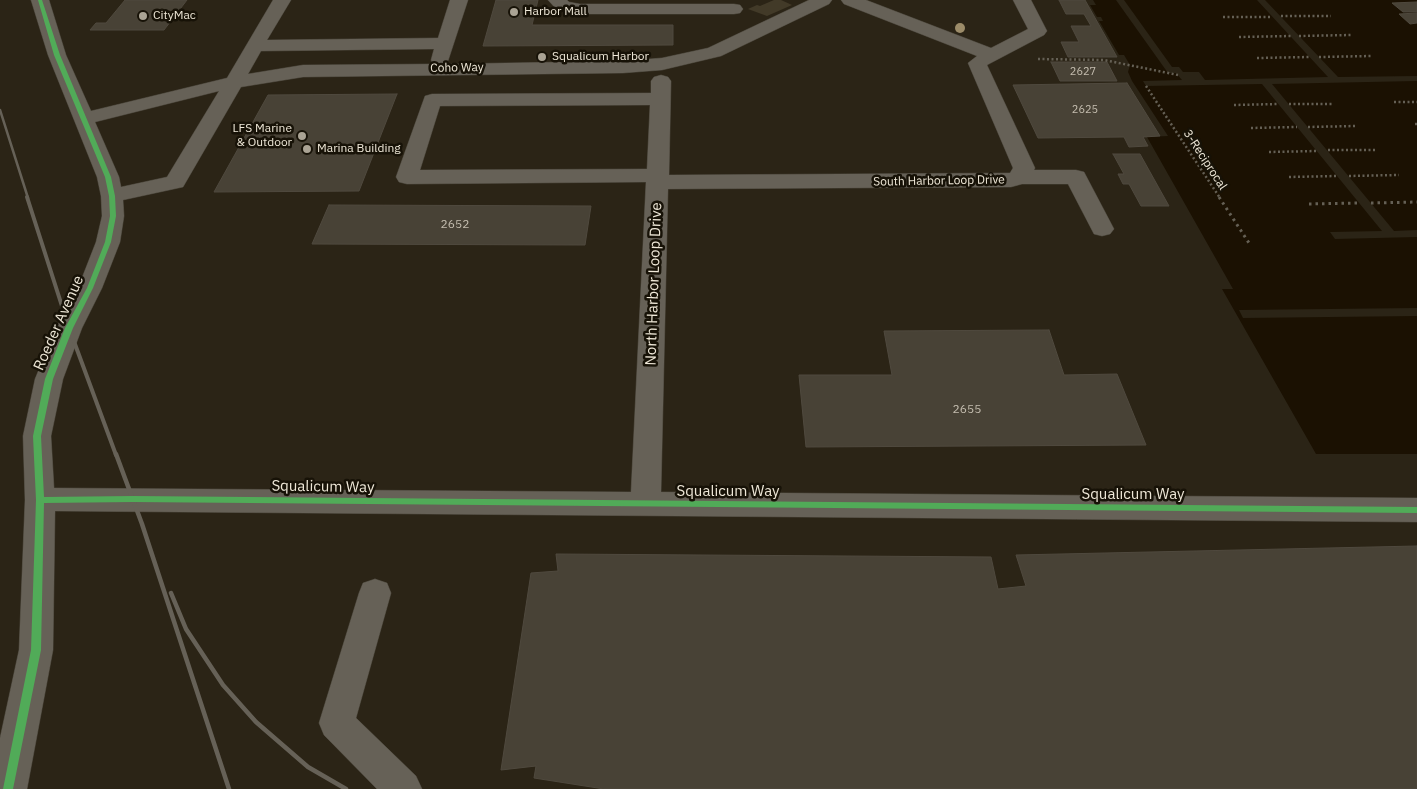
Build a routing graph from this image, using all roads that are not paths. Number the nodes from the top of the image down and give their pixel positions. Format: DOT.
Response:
graph roads {
  1 [pos="40,0"];
  2 [pos="282,0"];
  3 [pos="459,0"];
  4 [pos="557,0"];
  5 [pos="712,0"];
  6 [pos="823,0"];
  7 [pos="850,0"];
  8 [pos="1022,0"];
  9 [pos="734,9"];
  10 [pos="770,25"];
  11 [pos="445,43"];
  12 [pos="255,46"];
  13 [pos="992,55"];
  14 [pos="662,64"];
  15 [pos="437,68"];
  16 [pos="234,82"];
  17 [pos="661,99"];
  18 [pos="84,119"];
  19 [pos="1021,177"];
  20 [pos="658,179"];
  21 [pos="112,196"];
  22 [pos="1102,230"];
  23 [pos="40,500"];
  24 [pos="646,505"];
  25 [pos="1417,510"];
  26 [pos="375,592"];
  27 [pos="8,789"];
  28 [pos="402,789"];
  1 -- 18 [label="street, Roeder Avenue"];
  2 -- 12 [label="street"];
  3 -- 11 [label="street"];
  4 -- 9 [label="street"];
  5 -- 9 [label="street"];
  6 -- 10 [label="street, Coho Way"];
  7 -- 13 [label="street"];
  8 -- 13 [label="street, South Harbor Loop Drive"];
  9 -- 10 [label="street"];
  10 -- 14 [label="street, Coho Way"];
  11 -- 12 [label="street"];
  11 -- 15 [label="street"];
  12 -- 16 [label="street"];
  13 -- 19 [label="street, South Harbor Loop Drive"];
  14 -- 15 [label="street, Coho Way"];
  14 -- 17 [label="street, North Harbor Loop Drive"];
  15 -- 16 [label="street, Coho Way"];
  16 -- 18 [label="street, Coho Way"];
  16 -- 21 [label="street"];
  17 -- 20 [label="street, North Harbor Loop Drive"];
  17 -- 20 [label="street, South Harbor Loop Drive"];
  18 -- 21 [label="street, Roeder Avenue"];
  19 -- 20 [label="street, South Harbor Loop Drive"];
  19 -- 22 [label="street"];
  20 -- 24 [label="street, North Harbor Loop Drive"];
  21 -- 23 [label="street, Roeder Avenue"];
  23 -- 24 [label="street, Squalicum Way"];
  23 -- 27 [label="street, Roeder Avenue"];
  24 -- 25 [label="street, Squalicum Way"];
  26 -- 28 [label="street"];
}
